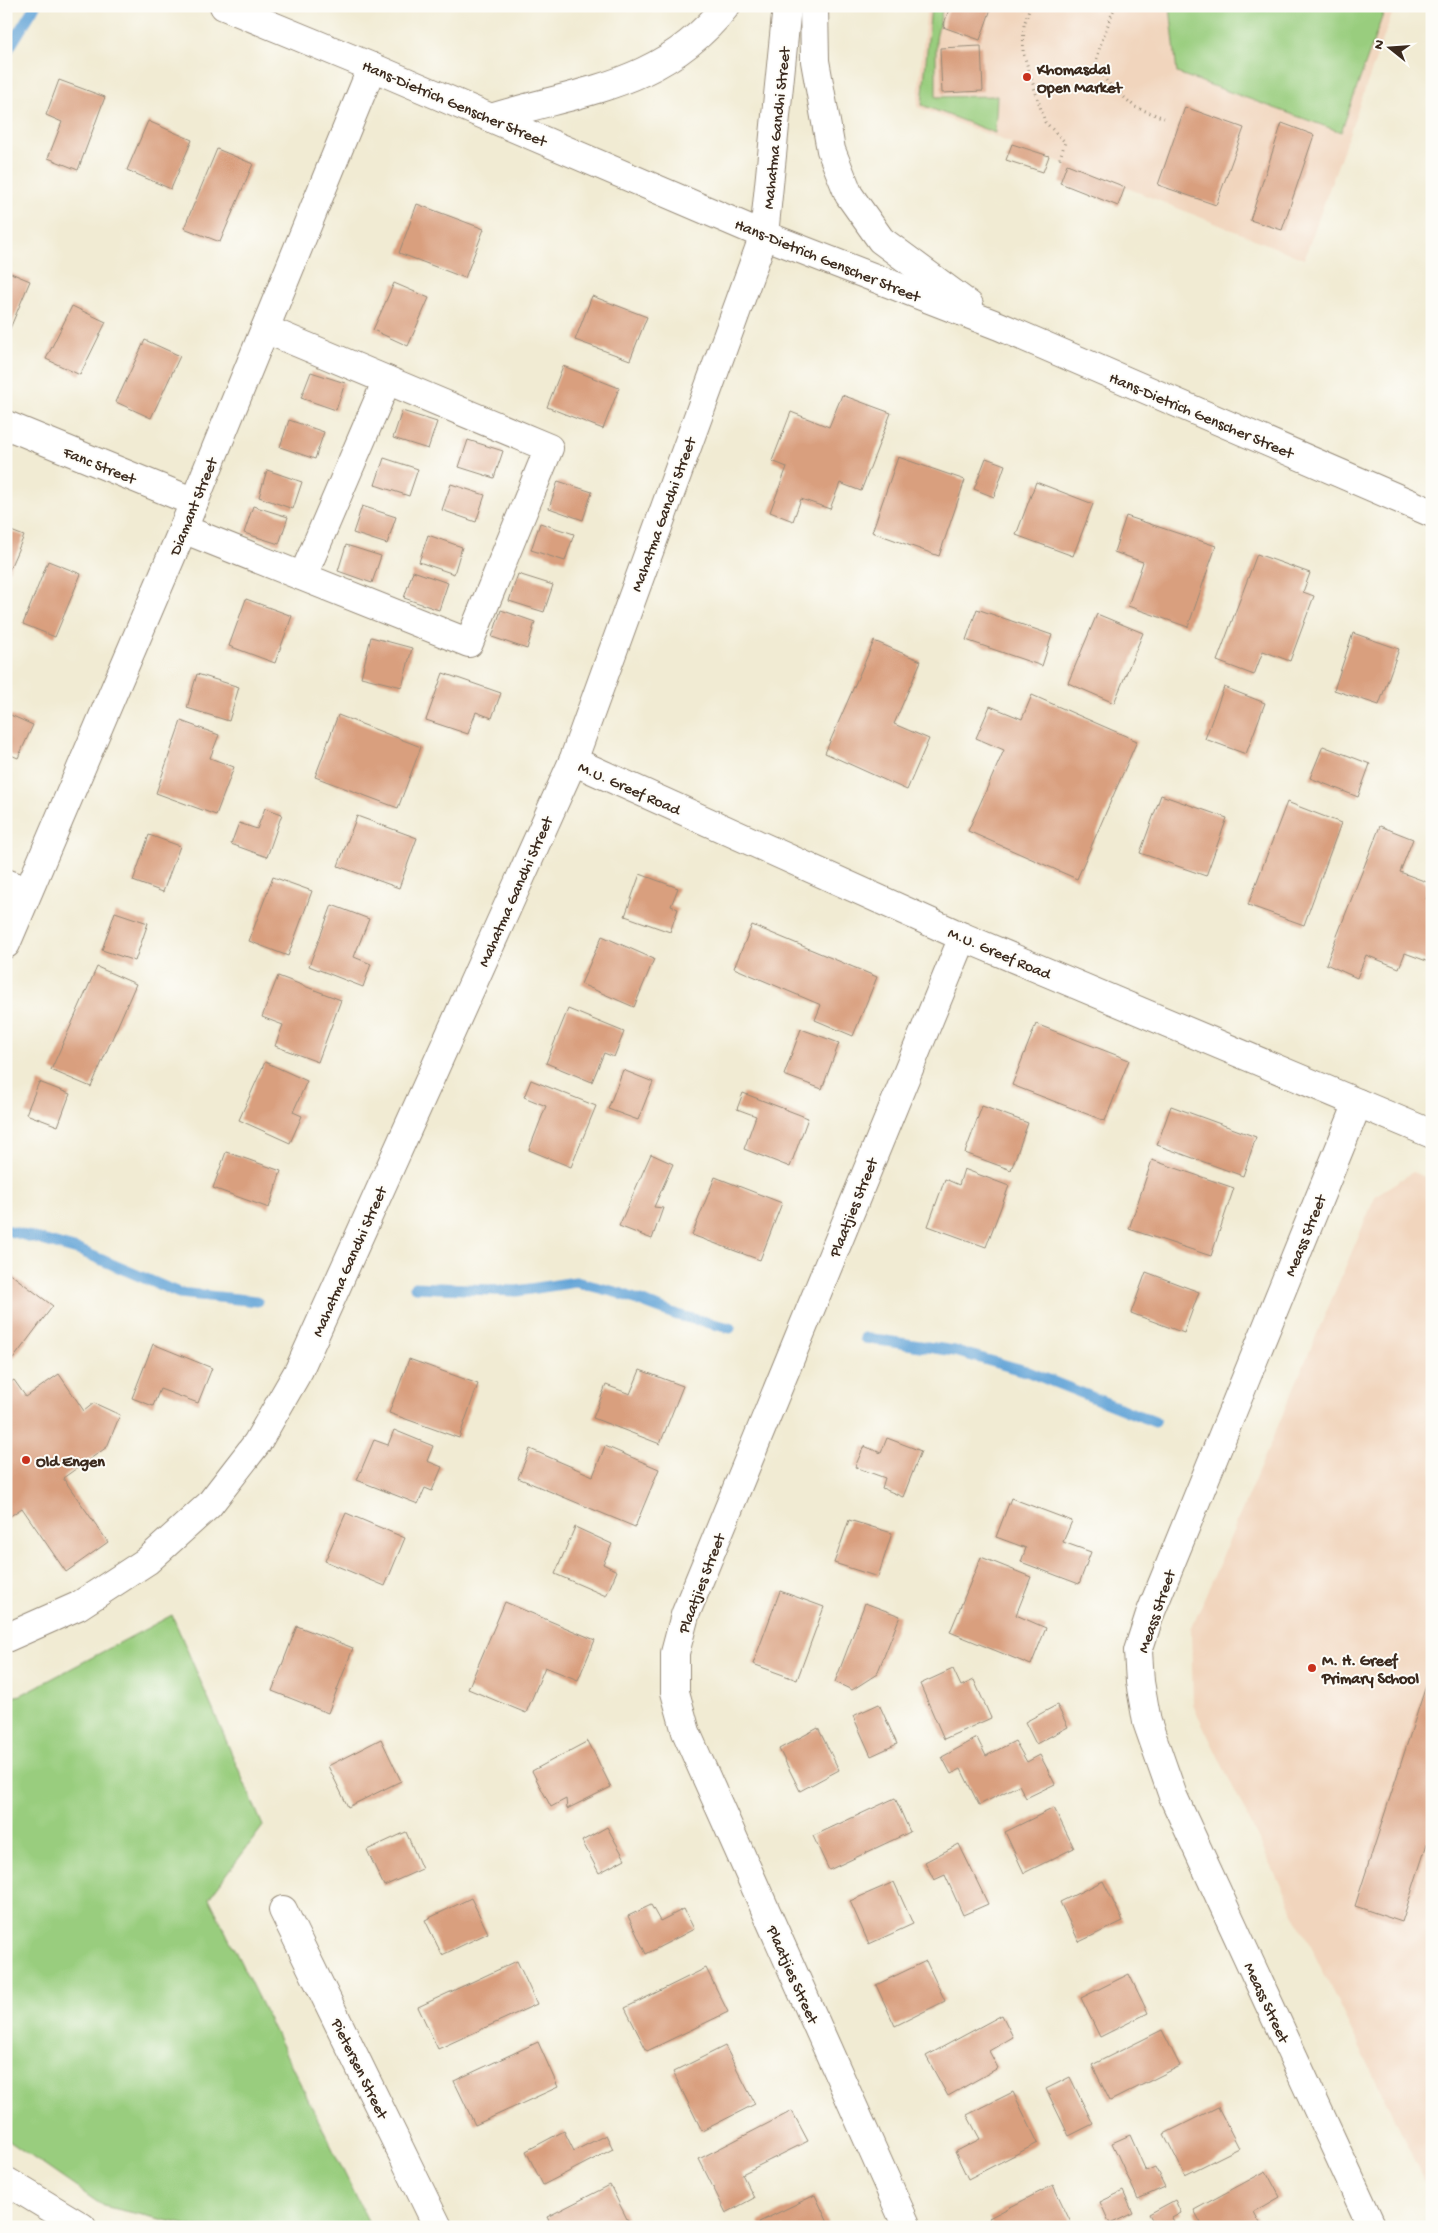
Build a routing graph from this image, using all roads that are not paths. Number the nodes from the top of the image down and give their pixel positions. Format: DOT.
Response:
graph roads {
  1 [pos="224,6"];
  2 [pos="726,6"];
  3 [pos="787,6"];
  4 [pos="814,6"];
  5 [pos="372,67"];
  6 [pos="491,118"];
  7 [pos="764,235"];
  8 [pos="999,326"];
  9 [pos="265,329"];
  10 [pos="387,380"];
  11 [pos="6,426"];
  12 [pos="194,502"];
  13 [pos="1432,513"];
  14 [pos="183,529"];
  15 [pos="303,576"];
  16 [pos="572,762"];
  17 [pos="17,887"];
  18 [pos="963,937"];
  19 [pos="6,944"];
  20 [pos="1358,1103"];
  21 [pos="1432,1134"];
  22 [pos="6,1638"];
  23 [pos="283,1910"];
  24 [pos="6,2181"];
  25 [pos="82,2227"];
  26 [pos="438,2227"];
  27 [pos="907,2227"];
  28 [pos="1372,2227"];
  1 -- 5 [label="street, Hans-Dietrich Genscher Street"];
  2 -- 6 [label="street"];
  3 -- 7 [label="street, Mahatma Gandhi Street"];
  4 -- 8 [label="street"];
  5 -- 6 [label="street, Hans-Dietrich Genscher Street"];
  5 -- 9 [label="street, Diamant Street"];
  6 -- 7 [label="street, Hans-Dietrich Genscher Street"];
  7 -- 8 [label="street, Hans-Dietrich Genscher Street"];
  7 -- 16 [label="street, Mahatma Gandhi Street"];
  8 -- 13 [label="street, Hans-Dietrich Genscher Street"];
  9 -- 10 [label="street"];
  9 -- 12 [label="street, Diamant Street"];
  10 -- 15 [label="street"];
  10 -- 15 [label="street"];
  11 -- 12 [label="street, Fanc Street"];
  12 -- 14 [label="street, Diamant Street"];
  14 -- 15 [label="street"];
  14 -- 17 [label="street, Diamant Street"];
  16 -- 18 [label="street, M.U. Greef Road"];
  16 -- 22 [label="street, Mahatma Gandhi Street"];
  17 -- 19 [label="street, Diamant Street"];
  18 -- 20 [label="street, M.U. Greef Road"];
  18 -- 27 [label="street, Plaatjies Street"];
  20 -- 21 [label="street, M.U. Greef Road"];
  20 -- 28 [label="street, Meass Street"];
  23 -- 26 [label="street, Pietersen Street"];
  24 -- 25 [label="street"];
}
